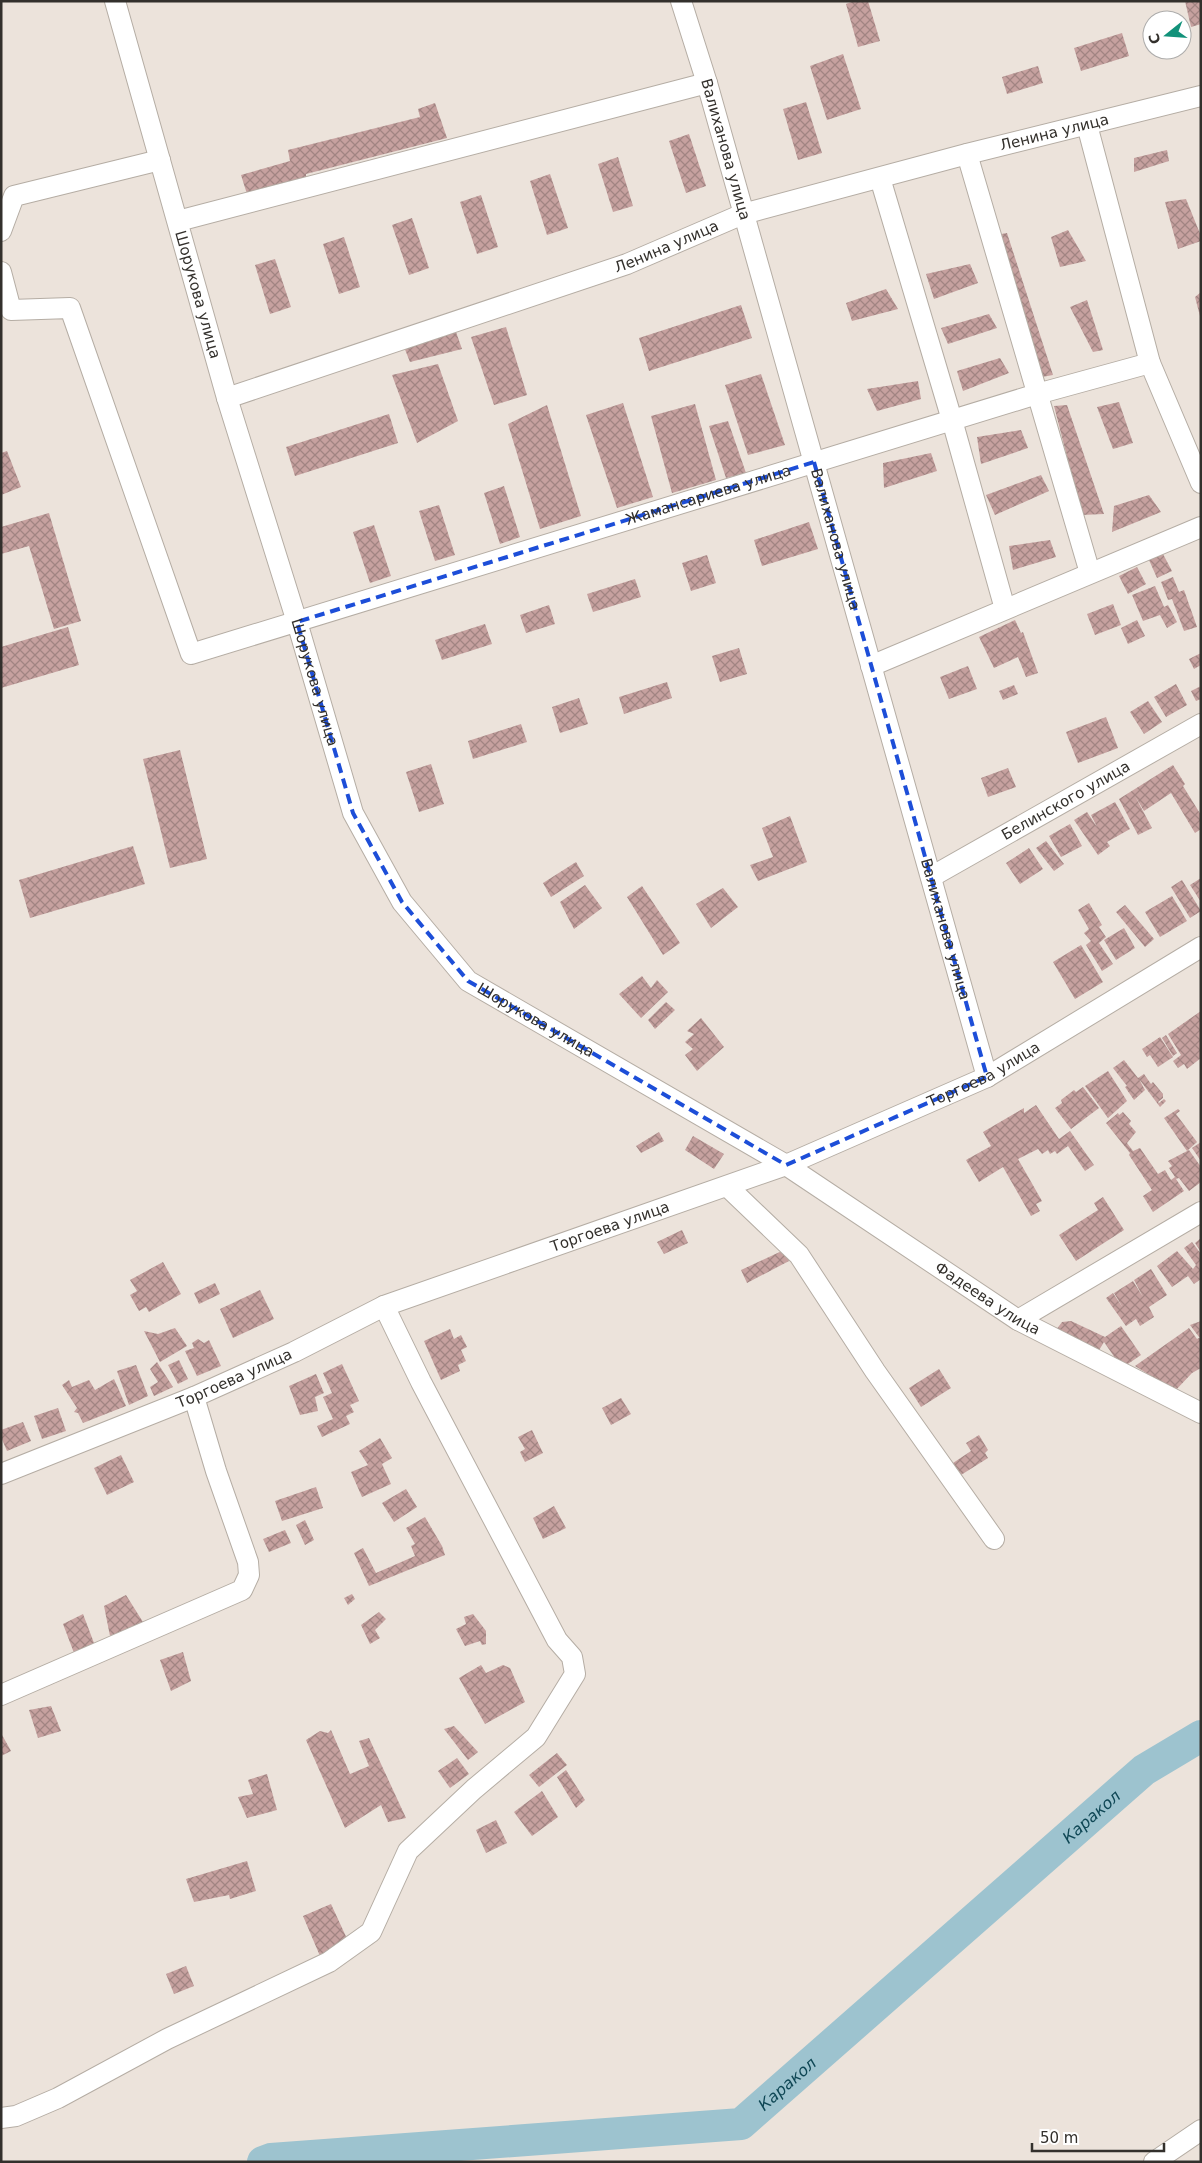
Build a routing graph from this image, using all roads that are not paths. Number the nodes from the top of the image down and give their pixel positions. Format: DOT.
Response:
graph roads {
  1 [pos="115,1"];
  2 [pos="681,1"];
  3 [pos="707,82"];
  4 [pos="1201,96"];
  5 [pos="1087,126"];
  6 [pos="967,154"];
  7 [pos="160,160"];
  8 [pos="880,178"];
  9 [pos="743,214"];
  10 [pos="178,221"];
  11 [pos="1,231"];
  12 [pos="1,272"];
  13 [pos="1150,363"];
  14 [pos="1037,394"];
  15 [pos="227,398"];
  16 [pos="952,420"];
  17 [pos="814,462"];
  18 [pos="1201,483"];
  19 [pos="1201,527"];
  20 [pos="1090,573"];
  21 [pos="1005,609"];
  22 [pos="297,622"];
  23 [pos="871,666"];
  24 [pos="1201,724"];
  25 [pos="931,878"];
  26 [pos="1201,947"];
  27 [pos="988,1077"];
  28 [pos="786,1165"];
  29 [pos="728,1187"];
  30 [pos="1201,1212"];
  31 [pos="384,1306"];
  32 [pos="1018,1320"];
  33 [pos="194,1397"];
  34 [pos="1201,1413"];
  35 [pos="1,1474"];
  36 [pos="994,1539"];
  37 [pos="1,1695"];
  38 [pos="1,2118"];
  39 [pos="1201,2130"];
  40 [pos="1154,2162"];
  1 -- 7 [label="street, Шорукова улица"];
  2 -- 3 [label="street, Валиханова улица"];
  3 -- 9 [label="street, Валиханова улица"];
  3 -- 10 [label="street"];
  4 -- 5 [label="street, Ленина улица"];
  5 -- 6 [label="street, Ленина улица"];
  5 -- 13 [label="street"];
  6 -- 8 [label="street, Ленина улица"];
  6 -- 14 [label="street"];
  7 -- 10 [label="street, Шорукова улица"];
  7 -- 11 [label="street"];
  8 -- 9 [label="street, Ленина улица"];
  8 -- 16 [label="street"];
  9 -- 15 [label="street, Ленина улица"];
  9 -- 17 [label="street, Валиханова улица"];
  10 -- 15 [label="street, Шорукова улица"];
  12 -- 22 [label="street, Жамансариева улица"];
  13 -- 14 [label="street, Жамансариева улица"];
  13 -- 18 [label="street"];
  14 -- 16 [label="street, Жамансариева улица"];
  14 -- 20 [label="street"];
  15 -- 22 [label="street, Шорукова улица"];
  16 -- 17 [label="street, Жамансариева улица"];
  16 -- 21 [label="street"];
  17 -- 22 [label="street, Жамансариева улица"];
  17 -- 23 [label="street, Валиханова улица"];
  19 -- 20 [label="street"];
  20 -- 21 [label="street"];
  21 -- 23 [label="street"];
  22 -- 28 [label="street, Шорукова улица"];
  23 -- 25 [label="street, Валиханова улица"];
  24 -- 25 [label="street, Белинского улица"];
  25 -- 27 [label="street, Валиханова улица"];
  26 -- 27 [label="street, Торгоева улица"];
  27 -- 28 [label="street, Торгоева улица"];
  28 -- 29 [label="street, Торгоева улица"];
  28 -- 32 [label="street, Фадеева улица"];
  29 -- 31 [label="street, Торгоева улица"];
  29 -- 36 [label="street"];
  30 -- 32 [label="street"];
  31 -- 33 [label="street, Торгоева улица"];
  31 -- 38 [label="street"];
  32 -- 34 [label="street, Фадеева улица"];
  33 -- 35 [label="street, Торгоева улица"];
  33 -- 37 [label="street"];
  39 -- 40 [label="street"];
}
